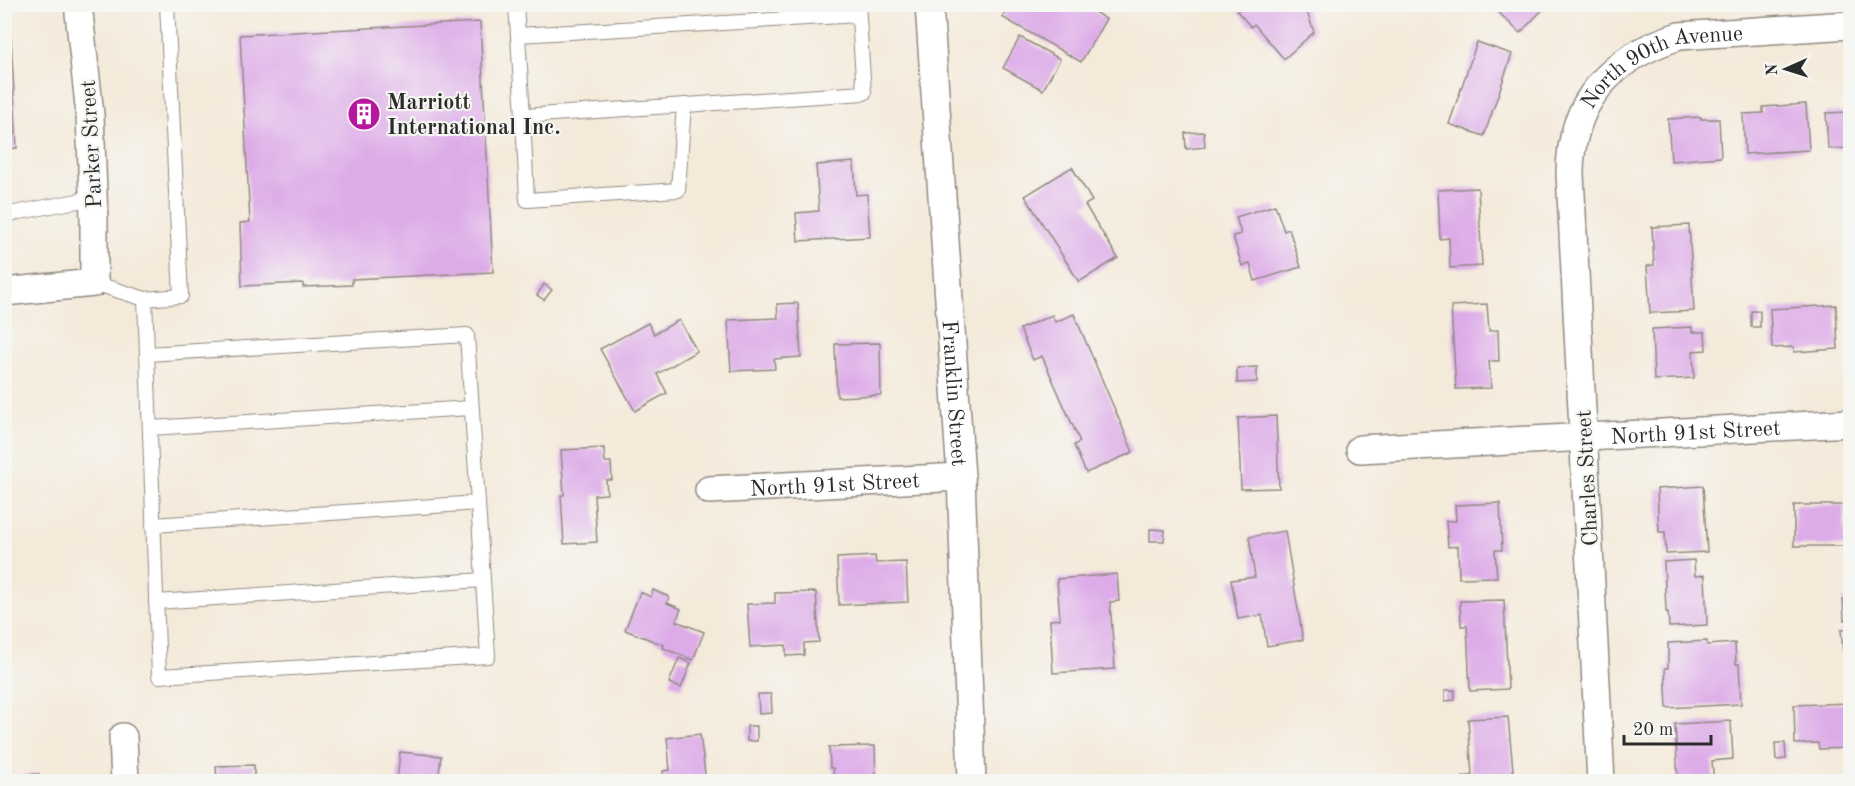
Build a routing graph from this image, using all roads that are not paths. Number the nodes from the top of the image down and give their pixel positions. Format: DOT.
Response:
graph roads {
  1 [pos="78,4"];
  2 [pos="167,4"];
  3 [pos="516,4"];
  4 [pos="929,4"];
  5 [pos="858,10"];
  6 [pos="1851,25"];
  7 [pos="518,35"];
  8 [pos="684,105"];
  9 [pos="523,116"];
  10 [pos="1570,174"];
  11 [pos="93,198"];
  12 [pos="4,215"];
  13 [pos="94,284"];
  14 [pos="4,291"];
  15 [pos="146,299"];
  16 [pos="147,354"];
  17 [pos="471,408"];
  18 [pos="1851,423"];
  19 [pos="150,428"];
  20 [pos="1584,437"];
  21 [pos="1360,449"];
  22 [pos="961,477"];
  23 [pos="709,490"];
  24 [pos="478,503"];
  25 [pos="153,525"];
  26 [pos="483,580"];
  27 [pos="156,602"];
  28 [pos="123,737"];
  29 [pos="125,782"];
  30 [pos="972,782"];
  31 [pos="1601,782"];
  1 -- 11 [label="street, Parker Street"];
  2 -- 15 [label="lane"];
  3 -- 7 [label="lane"];
  4 -- 22 [label="street, Franklin Street"];
  5 -- 7 [label="lane"];
  5 -- 8 [label="lane"];
  6 -- 10 [label="street, North 90th Avenue"];
  7 -- 9 [label="lane"];
  8 -- 9 [label="lane"];
  8 -- 9 [label="lane"];
  10 -- 20 [label="street, Charles Street"];
  11 -- 12 [label="lane"];
  11 -- 13 [label="street, Parker Street"];
  13 -- 14 [label="street"];
  13 -- 15 [label="lane"];
  15 -- 16 [label="lane"];
  16 -- 17 [label="lane"];
  16 -- 19 [label="lane"];
  17 -- 19 [label="lane"];
  17 -- 24 [label="lane"];
  18 -- 20 [label="street, North 91st Street"];
  19 -- 25 [label="lane"];
  20 -- 21 [label="street, North 91st Street"];
  20 -- 31 [label="street, Charles Street"];
  22 -- 23 [label="street, North 91st Street"];
  22 -- 30 [label="street, Franklin Street"];
  24 -- 25 [label="lane"];
  24 -- 26 [label="lane"];
  25 -- 27 [label="lane"];
  26 -- 27 [label="lane"];
  26 -- 27 [label="lane"];
  28 -- 29 [label="street"];
}
